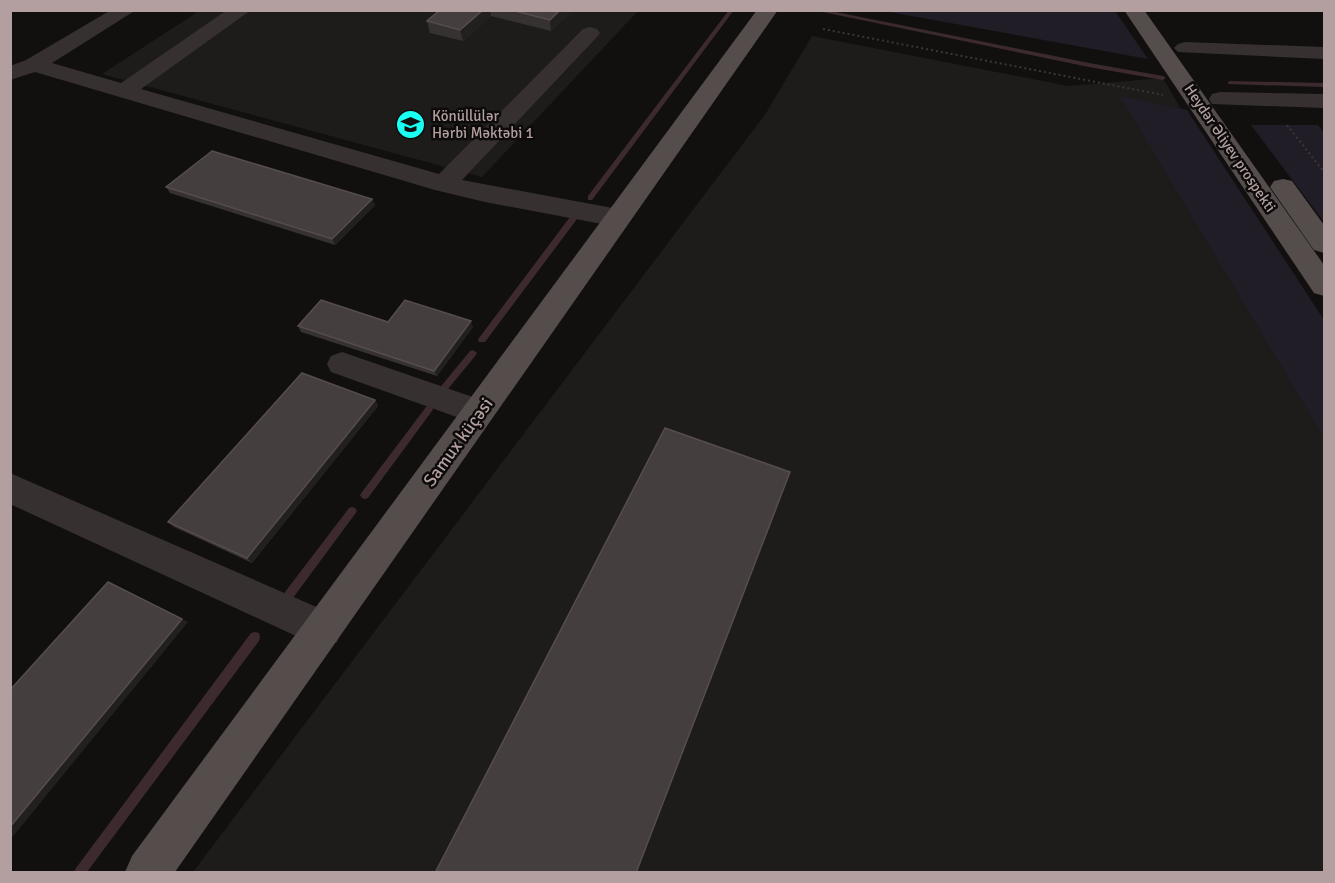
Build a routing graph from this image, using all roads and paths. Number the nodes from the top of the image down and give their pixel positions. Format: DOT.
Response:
graph roads {
  1 [pos="126,10"];
  2 [pos="241,10"];
  3 [pos="768,10"];
  4 [pos="1134,10"];
  5 [pos="1156,10"];
  6 [pos="823,29"];
  7 [pos="590,33"];
  8 [pos="1185,48"];
  9 [pos="1324,53"];
  10 [pos="34,65"];
  11 [pos="10,74"];
  12 [pos="123,92"];
  13 [pos="1324,101"];
  14 [pos="1217,105"];
  15 [pos="1324,120"];
  16 [pos="1287,125"];
  17 [pos="1324,172"];
  18 [pos="444,184"];
  19 [pos="618,218"];
  20 [pos="1324,244"];
  21 [pos="1324,286"];
  22 [pos="342,364"];
  23 [pos="479,412"];
  24 [pos="10,488"];
  25 [pos="323,629"];
  26 [pos="148,873"];
  1 -- 10 [label="lane"];
  2 -- 12 [label="lane"];
  3 -- 19 [label="main road, Samux küçəsi"];
  4 -- 14 [label="main road, Heydər Əliyev prospekti"];
  5 -- 8 [label="main road, Heydər Əliyev prospekti"];
  6 -- 14 [label="path"];
  7 -- 18 [label="lane"];
  8 -- 9 [label="lane"];
  8 -- 14 [label="main road, Heydər Əliyev prospekti"];
  10 -- 11 [label="lane"];
  10 -- 12 [label="lane"];
  12 -- 18 [label="lane"];
  13 -- 14 [label="lane"];
  14 -- 15 [label="lane"];
  14 -- 20 [label="main road, Heydər Əliyev prospekti"];
  14 -- 21 [label="main road, Heydər Əliyev prospekti"];
  16 -- 17 [label="path"];
  18 -- 19 [label="lane"];
  19 -- 23 [label="main road, Samux küçəsi"];
  22 -- 23 [label="lane"];
  23 -- 25 [label="main road, Samux küçəsi"];
  24 -- 25 [label="lane"];
  25 -- 26 [label="main road, Samux küçəsi"];
}
